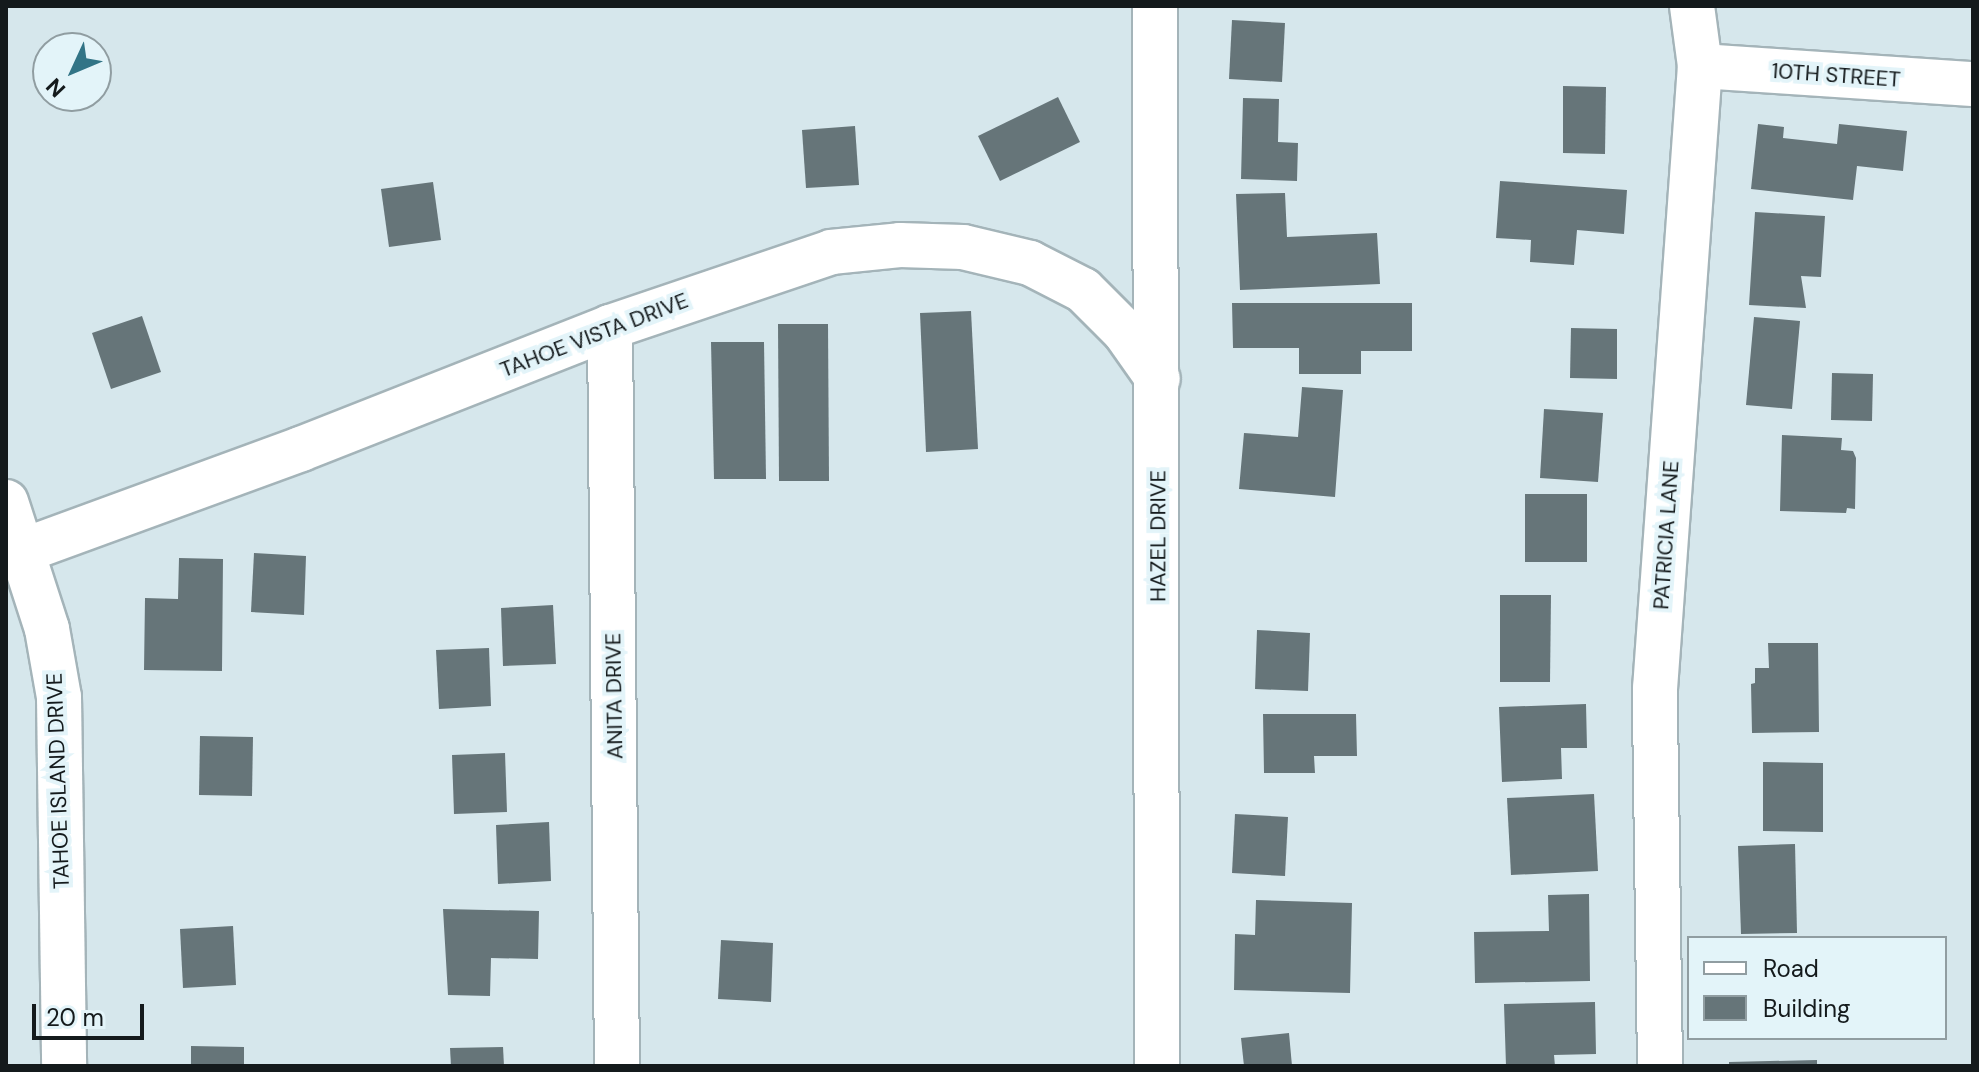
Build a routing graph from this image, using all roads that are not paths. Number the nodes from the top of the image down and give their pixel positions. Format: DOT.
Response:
graph roads {
  1 [pos="1155,6"];
  2 [pos="1692,6"];
  3 [pos="1700,66"];
  4 [pos="1973,84"];
  5 [pos="610,327"];
  6 [pos="1158,379"];
  7 [pos="6,502"];
  8 [pos="15,554"];
  9 [pos="64,1066"];
  10 [pos="617,1066"];
  11 [pos="1157,1066"];
  12 [pos="1660,1066"];
  1 -- 6 [label="street, HAZEL DRIVE"];
  2 -- 3 [label="street, PATRICIA LANE"];
  3 -- 4 [label="street, 10TH STREET"];
  3 -- 12 [label="street, PATRICIA LANE"];
  5 -- 6 [label="street, TAHOE VISTA DRIVE"];
  5 -- 8 [label="street, TAHOE VISTA DRIVE"];
  5 -- 10 [label="street, ANITA DRIVE"];
  6 -- 11 [label="street, HAZEL DRIVE"];
  7 -- 8 [label="street, TAHOE ISLAND DRIVE"];
  8 -- 9 [label="street, TAHOE ISLAND DRIVE"];
}
